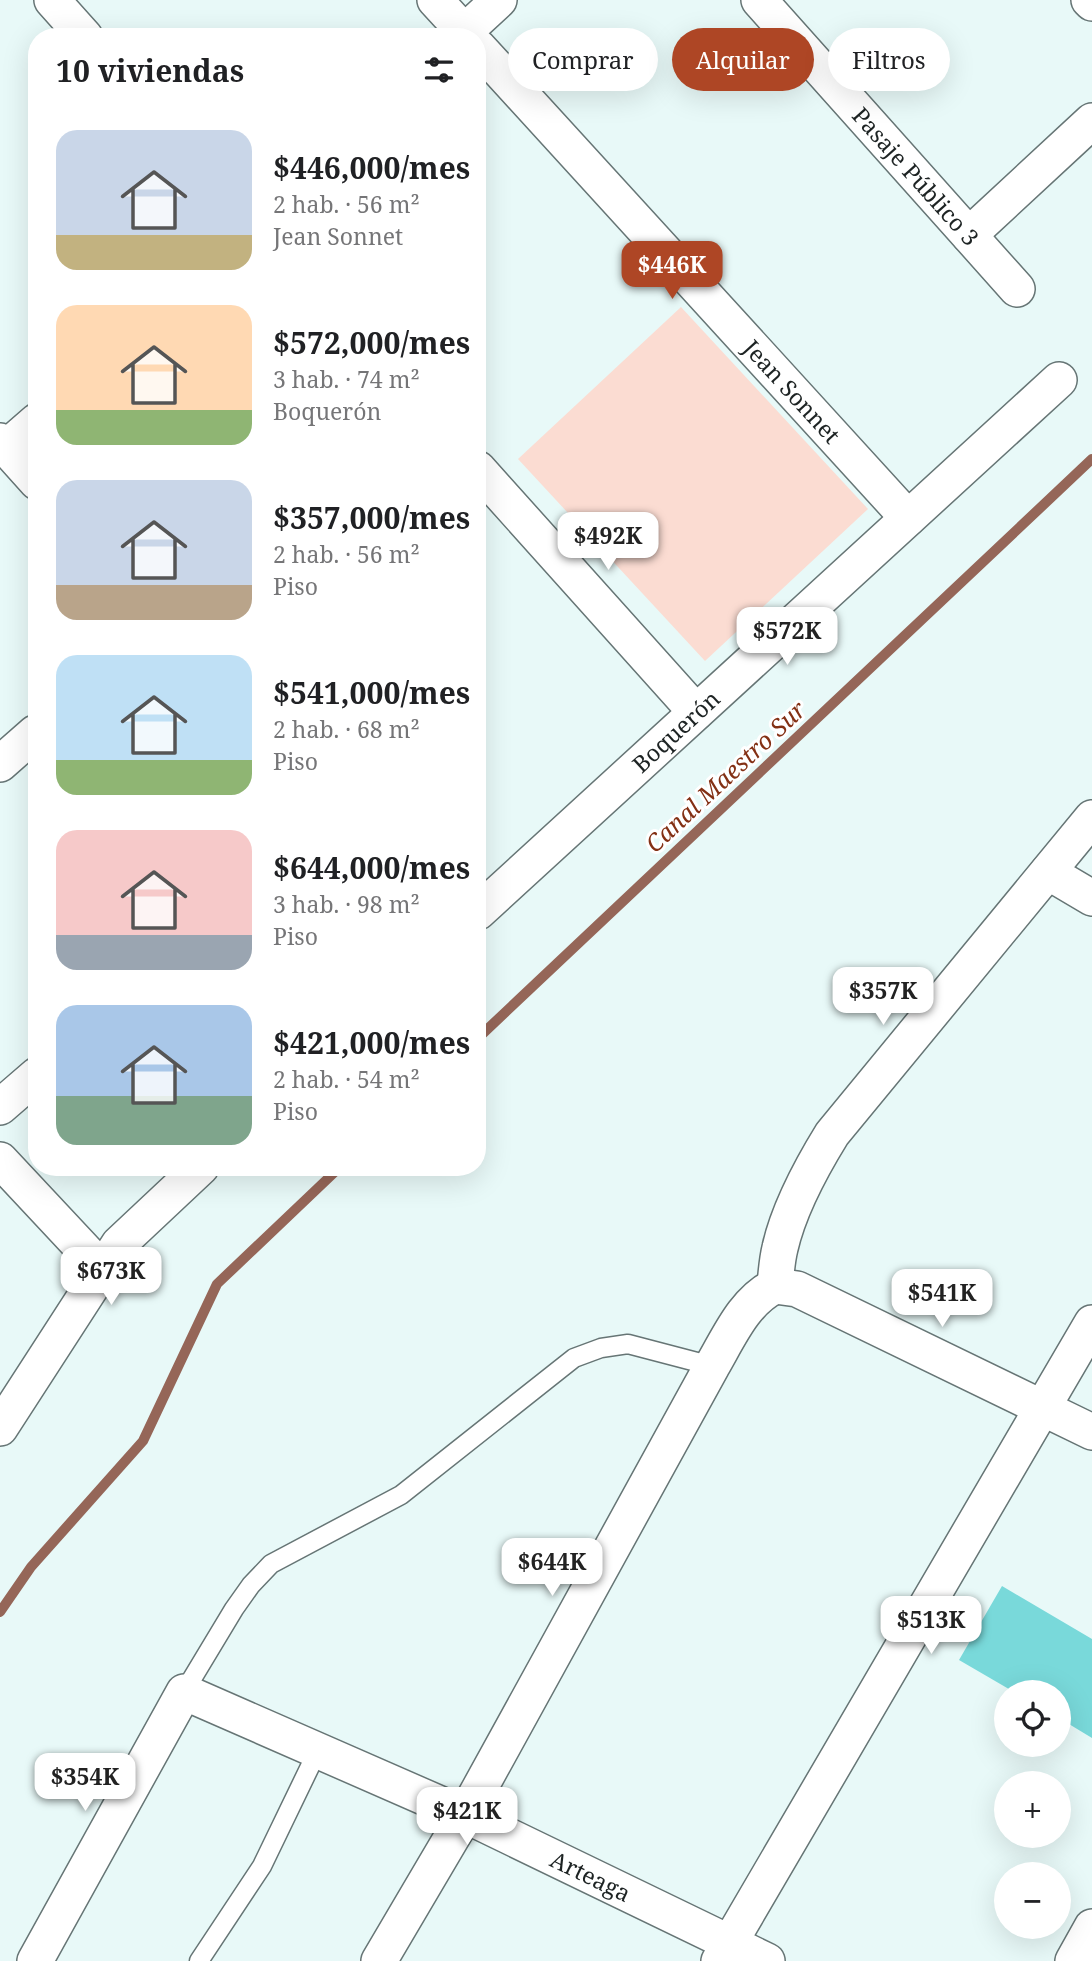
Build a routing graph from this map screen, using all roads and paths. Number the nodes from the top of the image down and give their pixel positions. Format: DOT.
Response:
graph roads {
  1 [pos="52,0"];
  2 [pos="435,0"];
  3 [pos="499,0"];
  4 [pos="759,0"];
  5 [pos="77,28"];
  6 [pos="459,28"];
  7 [pos="475,28"];
  8 [pos="486,59"];
  9 [pos="1092,121"];
  10 [pos="969,235"];
  11 [pos="1017,289"];
  12 [pos="1059,380"];
  13 [pos="28,427"];
  14 [pos="3,445"];
  15 [pos="28,472"];
  16 [pos="486,478"];
  17 [pos="908,518"];
  18 [pos="696,712"];
  19 [pos="28,739"];
  20 [pos="0,764"];
  21 [pos="1092,818"];
  22 [pos="1048,872"];
  23 [pos="1092,898"];
  24 [pos="486,905"];
  25 [pos="28,1083"];
  26 [pos="0,1107"];
  27 [pos="3,1170"];
  28 [pos="191,1176"];
  29 [pos="102,1269"];
  30 [pos="775,1286"];
  31 [pos="1092,1323"];
  32 [pos="712,1366"];
  33 [pos="1043,1409"];
  34 [pos="0,1428"];
  35 [pos="1092,1432"];
  36 [pos="184,1692"];
  37 [pos="318,1750"];
  38 [pos="465,1815"];
  39 [pos="1092,1927"];
  40 [pos="724,1952"];
  41 [pos="35,1961"];
  42 [pos="199,1961"];
  43 [pos="379,1961"];
  44 [pos="767,1961"];
  45 [pos="1073,1961"];
  1 -- 5 [label="street"];
  2 -- 6 [label="street, Jean Sonnet"];
  3 -- 7 [label="street"];
  4 -- 10 [label="street, Pasaje Público 3"];
  8 -- 17 [label="street, Jean Sonnet"];
  9 -- 10 [label="street"];
  10 -- 11 [label="street, Pasaje Público 3"];
  12 -- 17 [label="street, Boquerón"];
  13 -- 14 [label="street"];
  14 -- 15 [label="street"];
  16 -- 18 [label="street"];
  17 -- 18 [label="street, Boquerón"];
  18 -- 24 [label="street, Boquerón"];
  19 -- 20 [label="street"];
  21 -- 22 [label="street"];
  22 -- 23 [label="street"];
  22 -- 30 [label="street"];
  25 -- 26 [label="street"];
  27 -- 29 [label="street"];
  28 -- 29 [label="street"];
  29 -- 34 [label="street"];
  30 -- 32 [label="street"];
  30 -- 33 [label="street"];
  31 -- 33 [label="street"];
  32 -- 36 [label="lane"];
  32 -- 38 [label="street"];
  33 -- 35 [label="street"];
  33 -- 40 [label="street"];
  36 -- 37 [label="street, Arteaga"];
  36 -- 41 [label="street"];
  37 -- 38 [label="street, Arteaga"];
  37 -- 42 [label="lane"];
  38 -- 40 [label="street, Arteaga"];
  38 -- 43 [label="street"];
  39 -- 45 [label="street"];
  40 -- 44 [label="street, Arteaga"];
}
